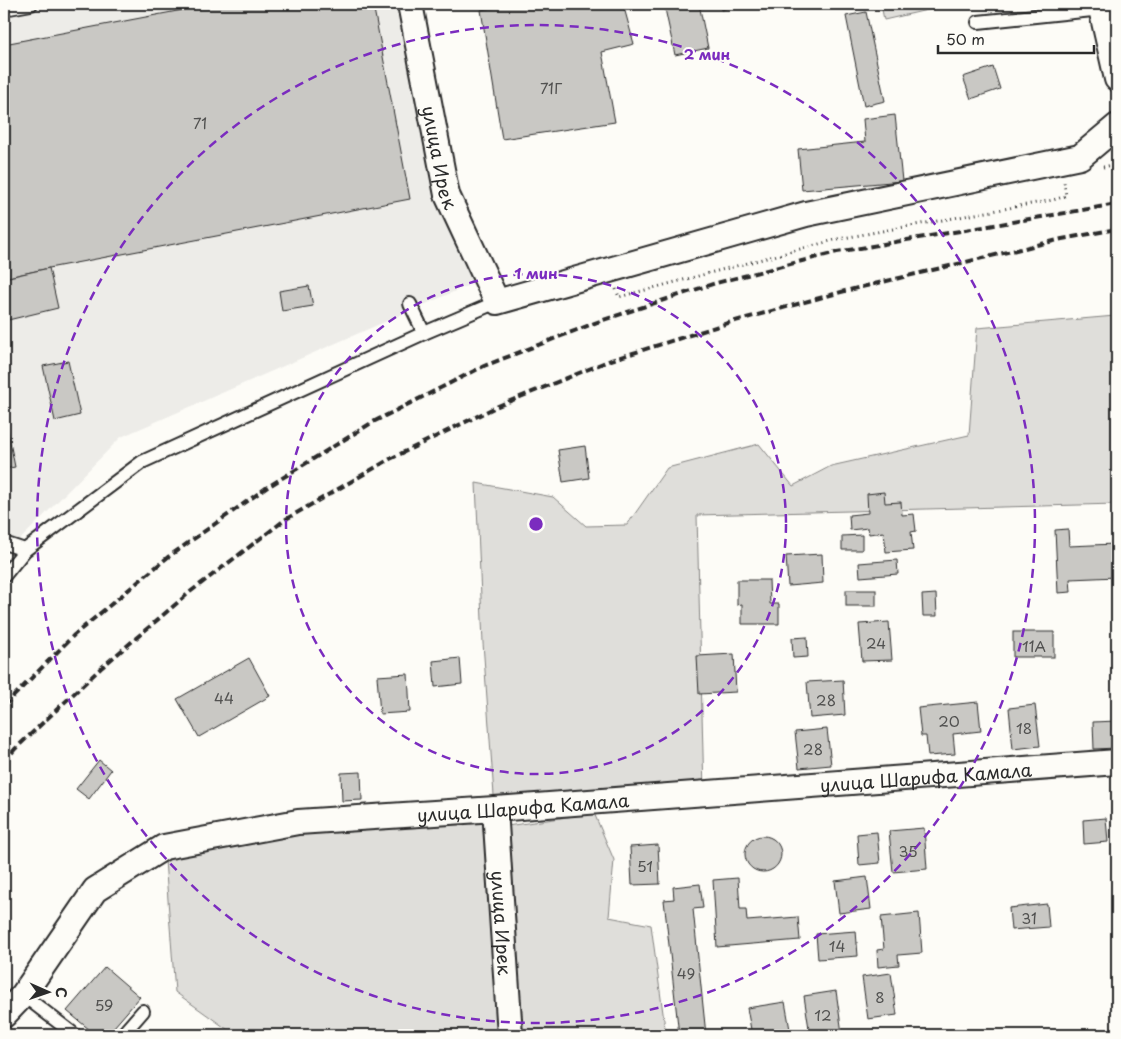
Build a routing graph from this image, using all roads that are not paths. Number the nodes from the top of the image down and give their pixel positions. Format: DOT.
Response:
graph roads {
  1 [pos="30,4"];
  2 [pos="410,4"];
  3 [pos="1101,6"];
  4 [pos="4,9"];
  5 [pos="978,22"];
  6 [pos="1117,79"];
  7 [pos="1117,126"];
  8 [pos="497,302"];
  9 [pos="410,304"];
  10 [pos="424,333"];
  11 [pos="4,543"];
  12 [pos="25,550"];
  13 [pos="4,576"];
  14 [pos="1117,762"];
  15 [pos="495,809"];
  16 [pos="23,995"];
  17 [pos="143,1011"];
  18 [pos="4,1015"];
  19 [pos="75,1035"];
  20 [pos="122,1035"];
  21 [pos="510,1035"];
  1 -- 4 [label="lane"];
  2 -- 8 [label="street, улица Ирек"];
  3 -- 5 [label="lane"];
  3 -- 6 [label="street"];
  7 -- 8 [label="street"];
  8 -- 10 [label="lane"];
  9 -- 10 [label="lane"];
  10 -- 12 [label="lane"];
  11 -- 12 [label="lane"];
  12 -- 13 [label="lane"];
  14 -- 15 [label="street, улица Шарифа Камала"];
  15 -- 16 [label="street, улица Шарифа Камала"];
  15 -- 21 [label="street, улица Ирек"];
  16 -- 18 [label="street, улица Шарифа Камала"];
  16 -- 19 [label="lane"];
  17 -- 20 [label="lane"];
}
